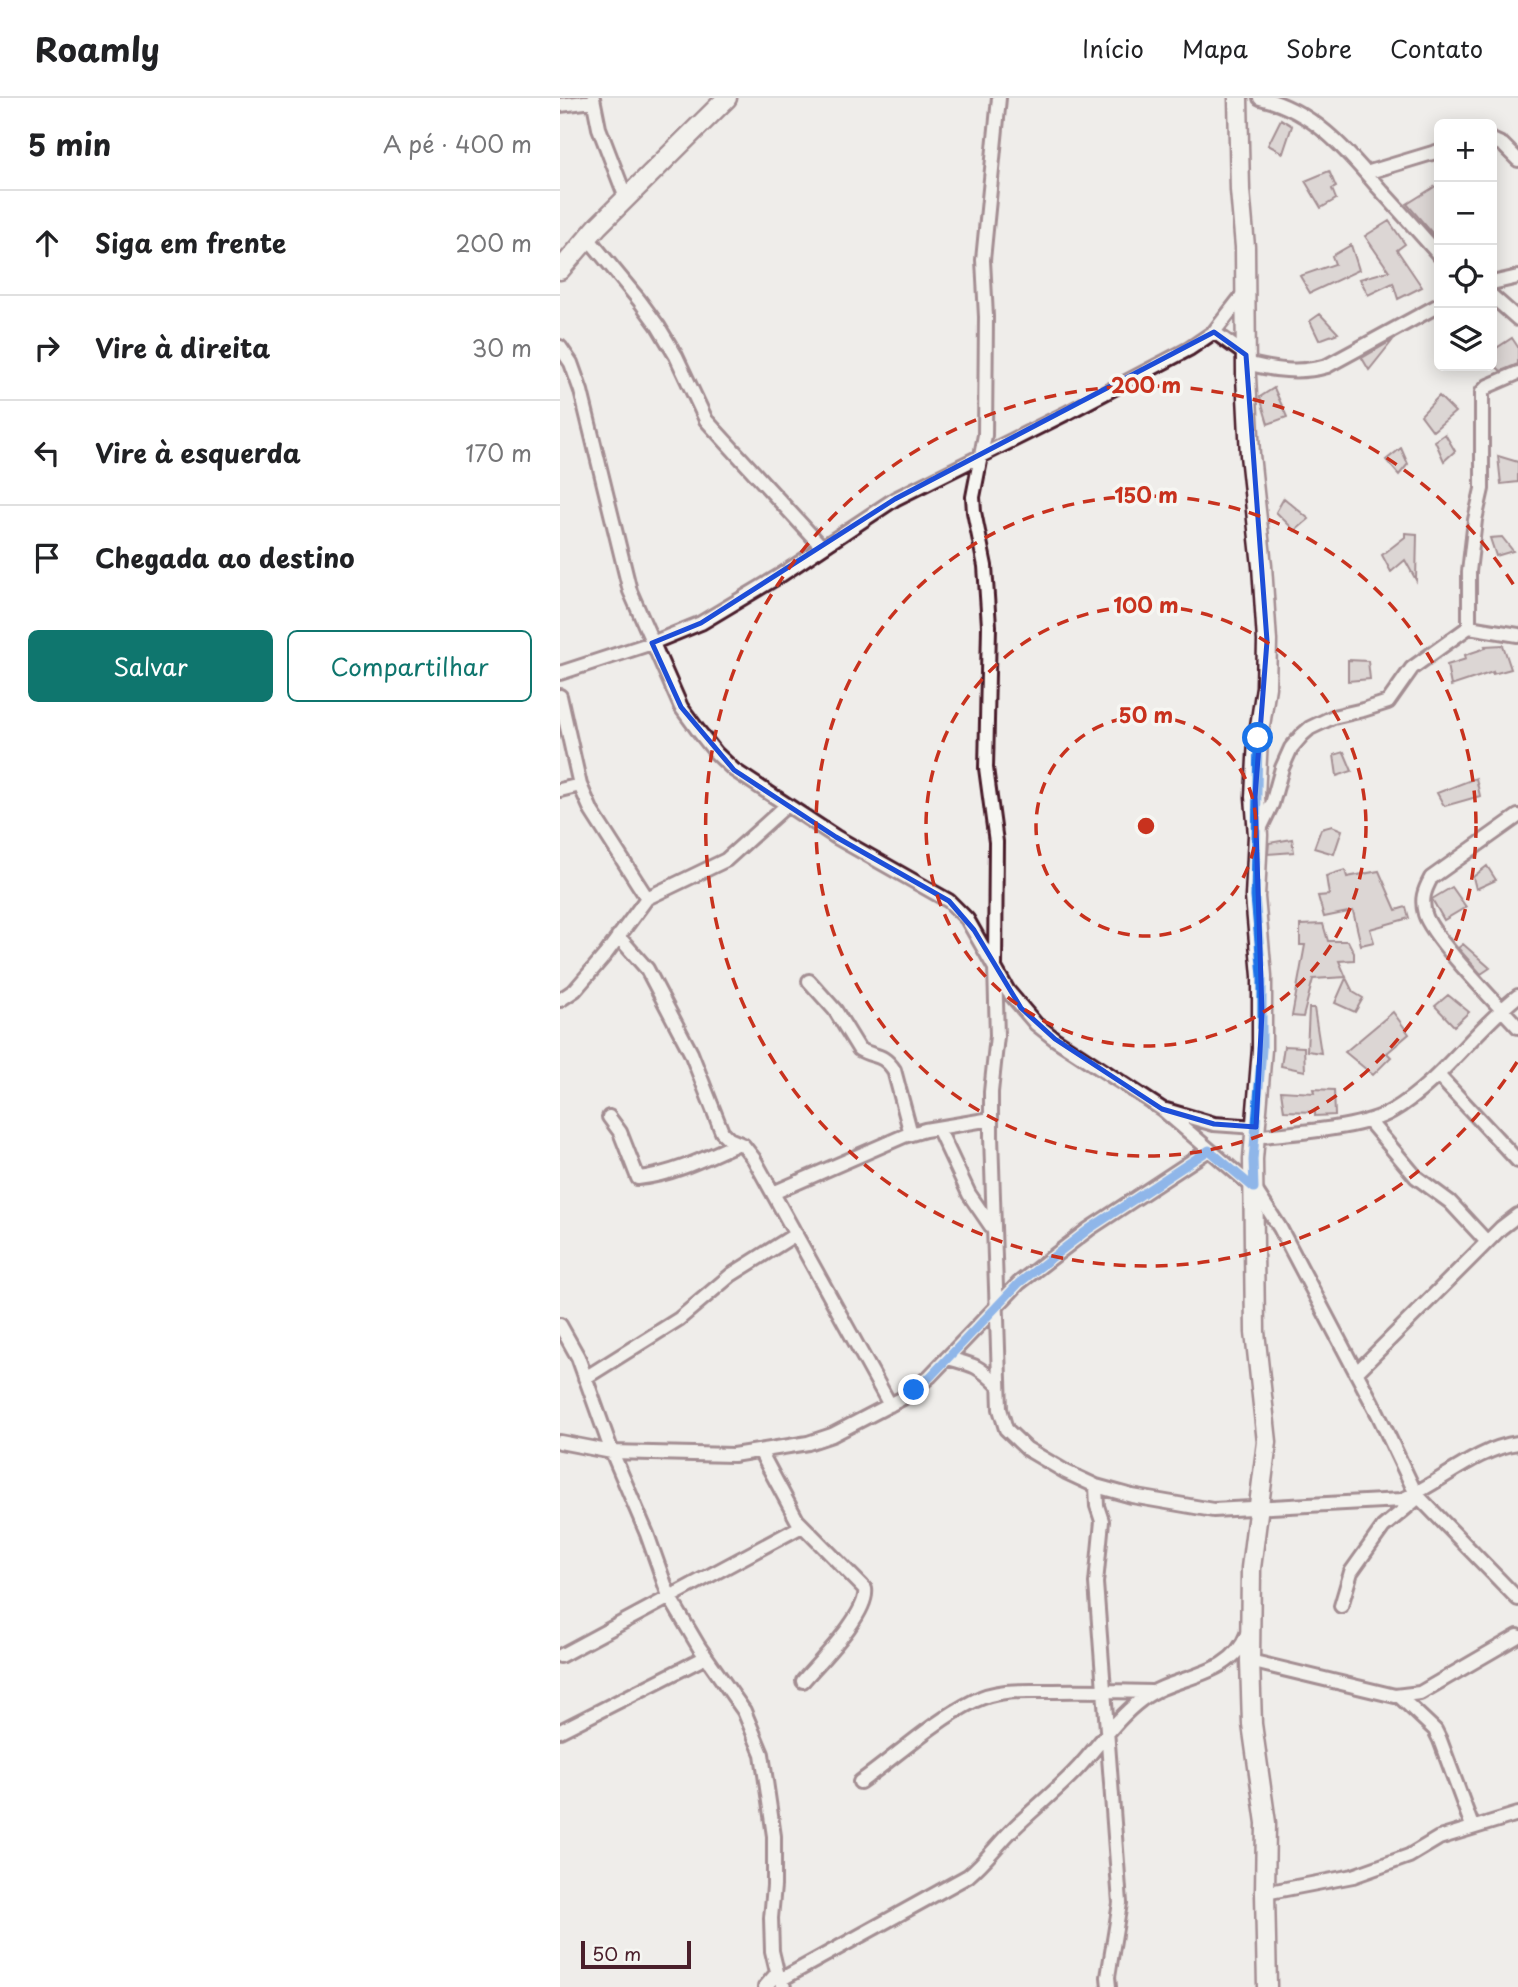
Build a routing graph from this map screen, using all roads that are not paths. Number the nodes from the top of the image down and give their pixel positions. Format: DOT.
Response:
graph roads {
  1 [pos="727,98"];
  2 [pos="999,98"];
  3 [pos="1260,98"];
  4 [pos="593,99"];
  5 [pos="1236,99"];
  6 [pos="1275,100"];
  7 [pos="560,105"];
  8 [pos="1497,142"];
  9 [pos="1434,153"];
  10 [pos="1515,154"];
  11 [pos="1366,173"];
  12 [pos="626,198"];
  13 [pos="587,238"];
  14 [pos="1434,249"];
  15 [pos="560,270"];
  16 [pos="1518,277"];
  17 [pos="1497,282"];
  18 [pos="1245,292"];
  19 [pos="1497,300"];
  20 [pos="1434,308"];
  21 [pos="1518,319"];
  22 [pos="1214,332"];
  23 [pos="560,347"];
  24 [pos="1246,359"];
  25 [pos="1518,373"];
  26 [pos="983,453"];
  27 [pos="822,547"];
  28 [pos="1469,627"];
  29 [pos="1518,635"];
  30 [pos="652,643"];
  31 [pos="560,673"];
  32 [pos="560,696"];
  33 [pos="580,785"];
  34 [pos="560,790"];
  35 [pos="787,805"];
  36 [pos="1518,816"];
  37 [pos="1258,835"];
  38 [pos="647,898"];
  39 [pos="618,936"];
  40 [pos="995,967"];
  41 [pos="810,981"];
  42 [pos="1518,996"];
  43 [pos="560,1000"];
  44 [pos="1502,1009"];
  45 [pos="1518,1027"];
  46 [pos="1438,1075"];
  47 [pos="1162,1109"];
  48 [pos="609,1117"];
  49 [pos="991,1119"];
  50 [pos="1369,1121"];
  51 [pos="938,1128"];
  52 [pos="1256,1132"];
  53 [pos="911,1134"];
  54 [pos="739,1143"];
  55 [pos="1209,1150"];
  56 [pos="1518,1161"];
  57 [pos="1254,1188"];
  58 [pos="773,1193"];
  59 [pos="1518,1215"];
  60 [pos="993,1230"];
  61 [pos="796,1234"];
  62 [pos="1487,1242"];
  63 [pos="997,1305"];
  64 [pos="560,1325"];
  65 [pos="947,1358"];
  66 [pos="1356,1373"];
  67 [pos="585,1378"];
  68 [pos="999,1386"];
  69 [pos="890,1405"];
  70 [pos="560,1442"];
  71 [pos="1518,1443"];
  72 [pos="760,1451"];
  73 [pos="612,1452"];
  74 [pos="1096,1486"];
  75 [pos="1418,1495"];
  76 [pos="1259,1507"];
  77 [pos="802,1526"];
  78 [pos="669,1596"];
  79 [pos="1518,1599"];
  80 [pos="1341,1606"];
  81 [pos="1251,1622"];
  82 [pos="1518,1636"];
  83 [pos="560,1656"];
  84 [pos="706,1657"];
  85 [pos="1250,1661"];
  86 [pos="803,1681"];
  87 [pos="1103,1690"];
  88 [pos="1151,1692"];
  89 [pos="1399,1696"];
  90 [pos="560,1731"];
  91 [pos="1109,1732"];
  92 [pos="860,1782"];
  93 [pos="1518,1814"];
  94 [pos="1472,1826"];
  95 [pos="1265,1893"];
  96 [pos="781,1980"];
  97 [pos="765,1987"];
  98 [pos="1109,1987"];
  99 [pos="1267,1987"];
  1 -- 12 [label="street"];
  2 -- 26 [label="street"];
  3 -- 6 [label="street"];
  4 -- 7 [label="street"];
  4 -- 12 [label="street"];
  5 -- 18 [label="street"];
  6 -- 11 [label="street"];
  8 -- 10 [label="street"];
  9 -- 11 [label="street"];
  11 -- 14 [label="street"];
  12 -- 13 [label="street"];
  13 -- 15 [label="street"];
  13 -- 27 [label="street"];
  16 -- 17 [label="street"];
  18 -- 22 [label="street"];
  18 -- 24 [label="street"];
  19 -- 21 [label="street"];
  20 -- 24 [label="street"];
  22 -- 24 [label="street"];
  22 -- 26 [label="street"];
  23 -- 30 [label="street"];
  24 -- 37 [label="street"];
  25 -- 28 [label="street"];
  26 -- 27 [label="street"];
  26 -- 40 [label="street"];
  27 -- 30 [label="street"];
  28 -- 29 [label="street"];
  28 -- 37 [label="street"];
  30 -- 31 [label="street"];
  30 -- 35 [label="street"];
  32 -- 33 [label="street"];
  33 -- 34 [label="street"];
  33 -- 38 [label="street"];
  35 -- 38 [label="street"];
  35 -- 40 [label="street"];
  36 -- 44 [label="street"];
  37 -- 52 [label="street"];
  38 -- 39 [label="street"];
  39 -- 43 [label="street"];
  39 -- 54 [label="street"];
  40 -- 47 [label="street"];
  40 -- 49 [label="street"];
  41 -- 53 [label="street"];
  42 -- 44 [label="street"];
  44 -- 45 [label="street"];
  44 -- 46 [label="street"];
  46 -- 50 [label="street"];
  46 -- 56 [label="street"];
  47 -- 52 [label="street"];
  47 -- 55 [label="street"];
  48 -- 54 [label="street"];
  49 -- 51 [label="street"];
  49 -- 60 [label="street"];
  50 -- 52 [label="street"];
  50 -- 62 [label="street"];
  51 -- 53 [label="street"];
  51 -- 60 [label="street"];
  52 -- 57 [label="street"];
  53 -- 58 [label="street"];
  54 -- 58 [label="street"];
  55 -- 57 [label="street"];
  55 -- 63 [label="street"];
  57 -- 66 [label="street"];
  57 -- 76 [label="street"];
  58 -- 61 [label="street"];
  59 -- 62 [label="street"];
  60 -- 63 [label="street"];
  61 -- 67 [label="street"];
  61 -- 69 [label="street"];
  62 -- 66 [label="street"];
  63 -- 65 [label="street"];
  63 -- 68 [label="street"];
  64 -- 67 [label="street"];
  65 -- 68 [label="street"];
  65 -- 69 [label="street"];
  66 -- 75 [label="street"];
  67 -- 73 [label="street"];
  68 -- 74 [label="street"];
  69 -- 72 [label="street"];
  70 -- 73 [label="street"];
  71 -- 75 [label="street"];
  72 -- 73 [label="street"];
  72 -- 77 [label="street"];
  73 -- 78 [label="street"];
  74 -- 76 [label="street"];
  74 -- 87 [label="street"];
  75 -- 76 [label="street"];
  75 -- 79 [label="street"];
  75 -- 80 [label="street"];
  76 -- 81 [label="street"];
  77 -- 78 [label="street"];
  77 -- 86 [label="street"];
  78 -- 83 [label="street"];
  78 -- 84 [label="street"];
  81 -- 85 [label="street"];
  81 -- 88 [label="street"];
  82 -- 89 [label="street"];
  84 -- 90 [label="street"];
  84 -- 96 [label="street"];
  85 -- 89 [label="street"];
  85 -- 95 [label="street"];
  87 -- 88 [label="street"];
  87 -- 91 [label="street"];
  87 -- 92 [label="street"];
  88 -- 91 [label="street"];
  89 -- 94 [label="street"];
  91 -- 96 [label="street"];
  91 -- 98 [label="street"];
  93 -- 94 [label="street"];
  94 -- 95 [label="street"];
  95 -- 99 [label="street"];
  96 -- 97 [label="street"];
}
